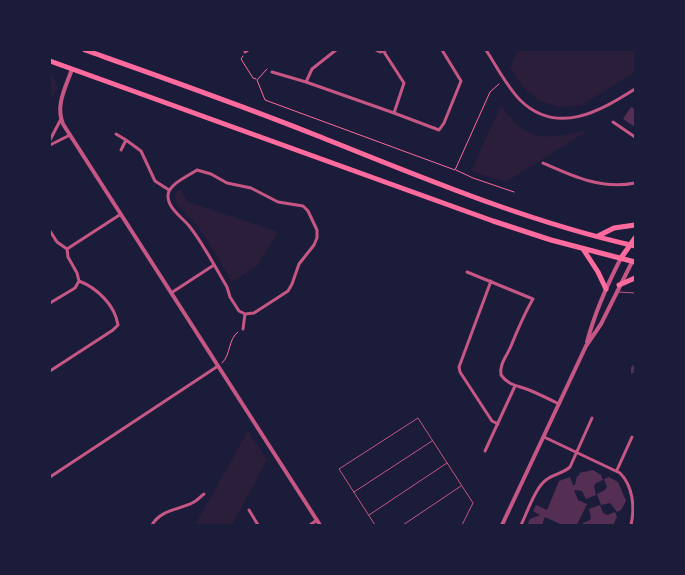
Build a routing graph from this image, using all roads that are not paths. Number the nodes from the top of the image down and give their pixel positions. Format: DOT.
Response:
graph roads {
  1 [pos="85,50"];
  2 [pos="336,50"];
  3 [pos="376,50"];
  4 [pos="442,50"];
  5 [pos="486,50"];
  6 [pos="385,51"];
  7 [pos="50,61"];
  8 [pos="72,69"];
  9 [pos="272,72"];
  10 [pos="306,82"];
  11 [pos="635,90"];
  12 [pos="394,114"];
  13 [pos="61,119"];
  14 [pos="613,122"];
  15 [pos="116,134"];
  16 [pos="70,135"];
  17 [pos="635,136"];
  18 [pos="50,140"];
  19 [pos="126,140"];
  20 [pos="50,144"];
  21 [pos="121,150"];
  22 [pos="543,163"];
  23 [pos="635,183"];
  24 [pos="169,190"];
  25 [pos="121,214"];
  26 [pos="635,225"];
  27 [pos="50,231"];
  28 [pos="597,237"];
  29 [pos="635,238"];
  30 [pos="632,246"];
  31 [pos="67,248"];
  32 [pos="583,249"];
  33 [pos="621,258"];
  34 [pos="634,261"];
  35 [pos="214,265"];
  36 [pos="467,272"];
  37 [pos="635,278"];
  38 [pos="79,281"];
  39 [pos="491,281"];
  40 [pos="619,286"];
  41 [pos="611,290"];
  42 [pos="171,293"];
  43 [pos="635,293"];
  44 [pos="50,304"];
  45 [pos="245,314"];
  46 [pos="243,329"];
  47 [pos="586,346"];
  48 [pos="218,366"];
  49 [pos="50,371"];
  50 [pos="515,386"];
  51 [pos="560,404"];
  52 [pos="592,418"];
  53 [pos="498,424"];
  54 [pos="544,437"];
  55 [pos="632,437"];
  56 [pos="433,440"];
  57 [pos="485,451"];
  58 [pos="577,452"];
  59 [pos="447,463"];
  60 [pos="617,470"];
  61 [pos="50,477"];
  62 [pos="462,485"];
  63 [pos="635,490"];
  64 [pos="354,492"];
  65 [pos="631,492"];
  66 [pos="204,494"];
  67 [pos="249,510"];
  68 [pos="369,515"];
  69 [pos="317,520"];
  70 [pos="152,525"];
  71 [pos="258,525"];
  72 [pos="310,525"];
  73 [pos="320,525"];
  74 [pos="375,525"];
  75 [pos="403,525"];
  76 [pos="462,525"];
  77 [pos="502,525"];
  78 [pos="521,525"];
  79 [pos="631,525"];
  1 -- 28 [label="main road"];
  2 -- 10 [label="street"];
  3 -- 6 [label="street"];
  4 -- 12 [label="street"];
  5 -- 11 [label="street"];
  6 -- 12 [label="street"];
  7 -- 8 [label="main road"];
  8 -- 13 [label="street"];
  8 -- 32 [label="main road"];
  9 -- 10 [label="street"];
  10 -- 12 [label="street"];
  13 -- 16 [label="street"];
  13 -- 18 [label="street"];
  14 -- 17 [label="street"];
  15 -- 19 [label="street"];
  16 -- 20 [label="street"];
  16 -- 25 [label="street"];
  19 -- 21 [label="street"];
  19 -- 24 [label="street"];
  22 -- 23 [label="street"];
  24 -- 35 [label="street"];
  24 -- 45 [label="street"];
  25 -- 31 [label="street"];
  25 -- 42 [label="street"];
  26 -- 28 [label="main road"];
  27 -- 31 [label="street"];
  28 -- 30 [label="main road"];
  29 -- 30 [label="main road"];
  30 -- 33 [label="main road"];
  31 -- 38 [label="street"];
  32 -- 33 [label="main road"];
  32 -- 41 [label="main road"];
  33 -- 34 [label="main road"];
  33 -- 41 [label="street"];
  34 -- 40 [label="street"];
  35 -- 42 [label="street"];
  35 -- 45 [label="street"];
  36 -- 39 [label="street"];
  37 -- 40 [label="main road"];
  38 -- 44 [label="street"];
  38 -- 49 [label="street"];
  39 -- 50 [label="street"];
  39 -- 53 [label="street"];
  40 -- 41 [label="street"];
  41 -- 43 [label="lane"];
  41 -- 47 [label="street"];
  41 -- 47 [label="street"];
  42 -- 48 [label="street"];
  45 -- 46 [label="street"];
  47 -- 51 [label="street"];
  48 -- 61 [label="street"];
  48 -- 69 [label="street"];
  50 -- 51 [label="street"];
  50 -- 53 [label="street"];
  51 -- 54 [label="street"];
  52 -- 58 [label="street"];
  53 -- 57 [label="street"];
  54 -- 58 [label="street"];
  54 -- 77 [label="street"];
  55 -- 60 [label="street"];
  56 -- 59 [label="lane"];
  56 -- 64 [label="lane"];
  56 -- 64 [label="lane"];
  58 -- 60 [label="street"];
  58 -- 78 [label="street"];
  59 -- 62 [label="lane"];
  59 -- 68 [label="lane"];
  60 -- 65 [label="street"];
  62 -- 75 [label="lane"];
  62 -- 76 [label="lane"];
  63 -- 65 [label="street"];
  64 -- 68 [label="lane"];
  65 -- 79 [label="street"];
  66 -- 70 [label="street"];
  67 -- 71 [label="street"];
  68 -- 74 [label="lane"];
  69 -- 72 [label="street"];
  69 -- 73 [label="street"];
}
